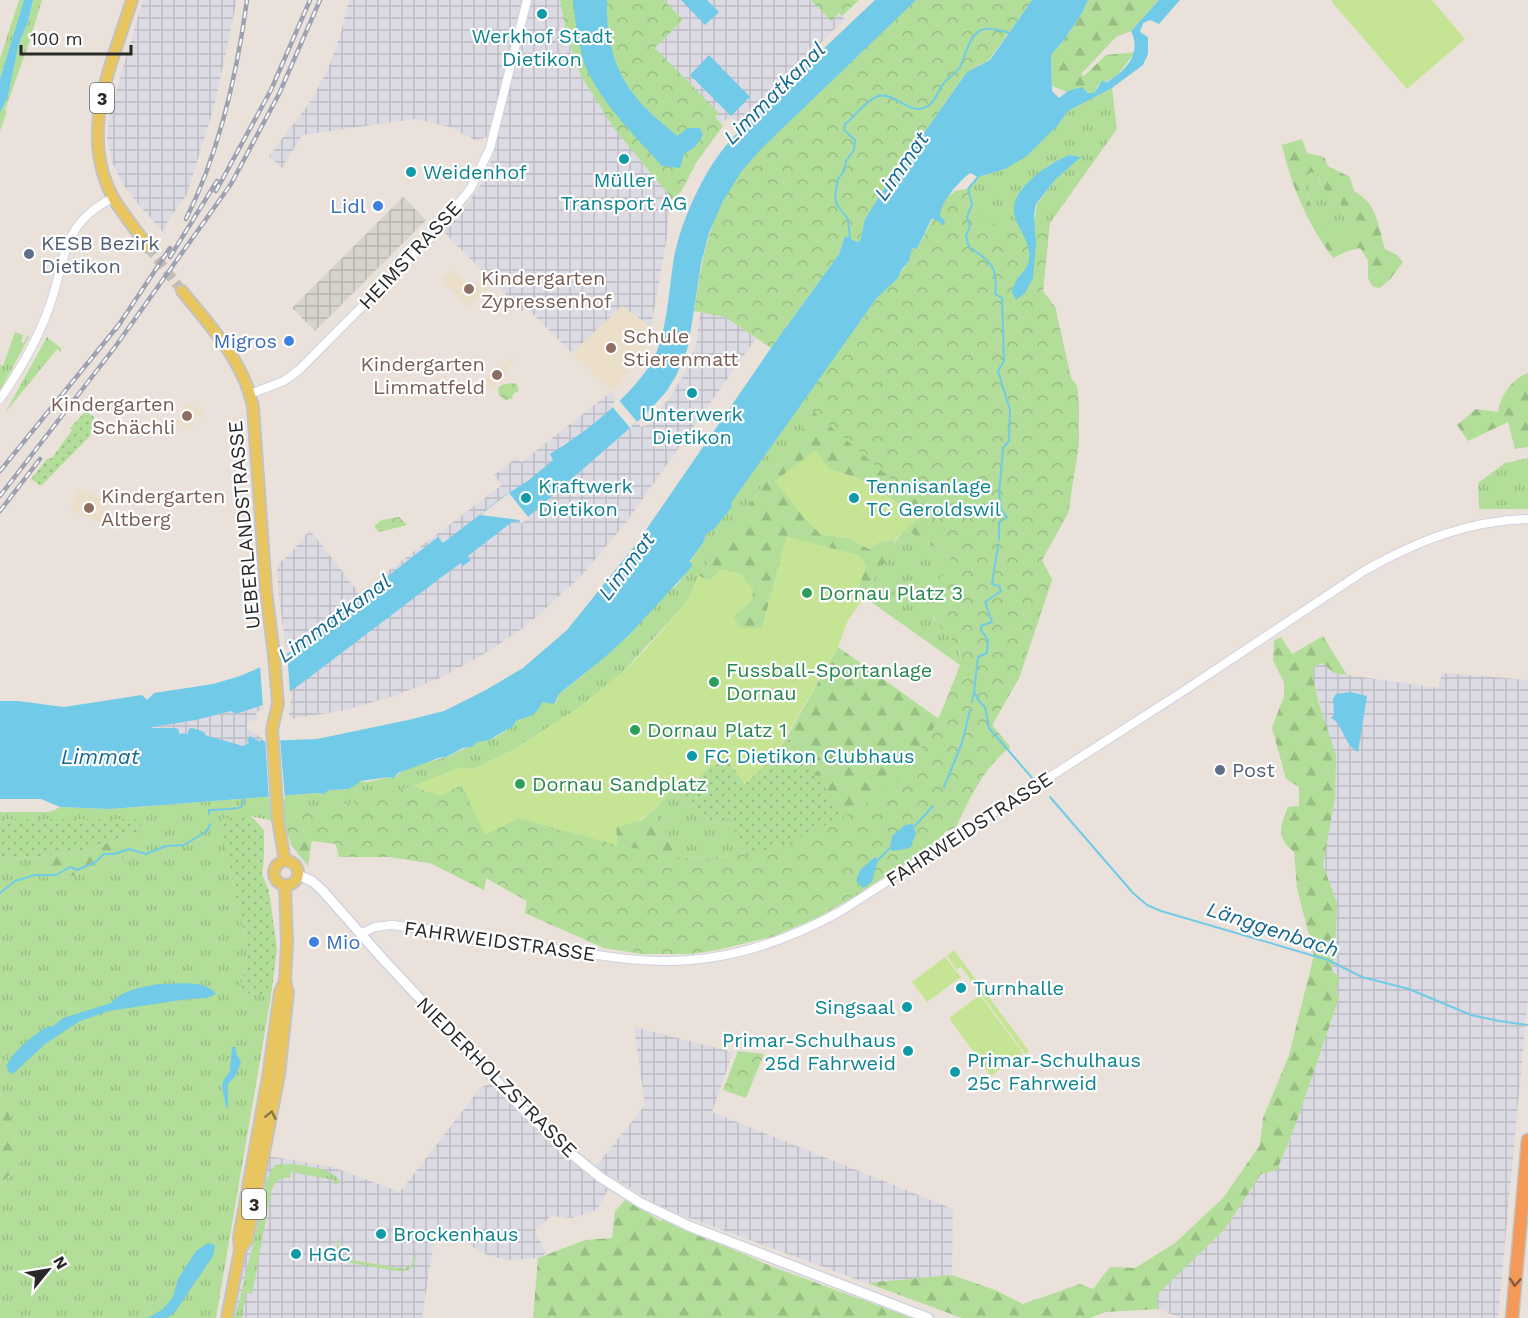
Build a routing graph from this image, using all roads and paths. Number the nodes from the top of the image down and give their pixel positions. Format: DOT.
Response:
graph roads {
  1 [pos="132,0"];
  2 [pos="526,0"];
  3 [pos="113,198"];
  4 [pos="148,247"];
  5 [pos="182,291"];
  6 [pos="250,394"];
  7 [pos="0,399"];
  8 [pos="1528,519"];
  9 [pos="285,861"];
  10 [pos="298,875"];
  11 [pos="285,886"];
  12 [pos="360,934"];
  13 [pos="1528,1140"];
  14 [pos="227,1318"];
  15 [pos="928,1318"];
  16 [pos="1512,1318"];
  1 -- 3 [label="main road, 3"];
  2 -- 6 [label="street, HEIMSTRASSE"];
  3 -- 4 [label="main road, 3"];
  3 -- 7 [label="street"];
  5 -- 6 [label="main road, UEBERLANDSTRASSE"];
  6 -- 9 [label="main road, UEBERLANDSTRASSE"];
  8 -- 12 [label="street, FAHRWEIDSTRASSE"];
  9 -- 10 [label="main road"];
  9 -- 11 [label="main road"];
  10 -- 11 [label="main road"];
  10 -- 12 [label="main road, NIEDERHOLZSTRASSE"];
  11 -- 14 [label="main road, 3"];
  12 -- 15 [label="main road, NIEDERHOLZSTRASSE"];
  13 -- 16 [label="highway, one-way"];
}
